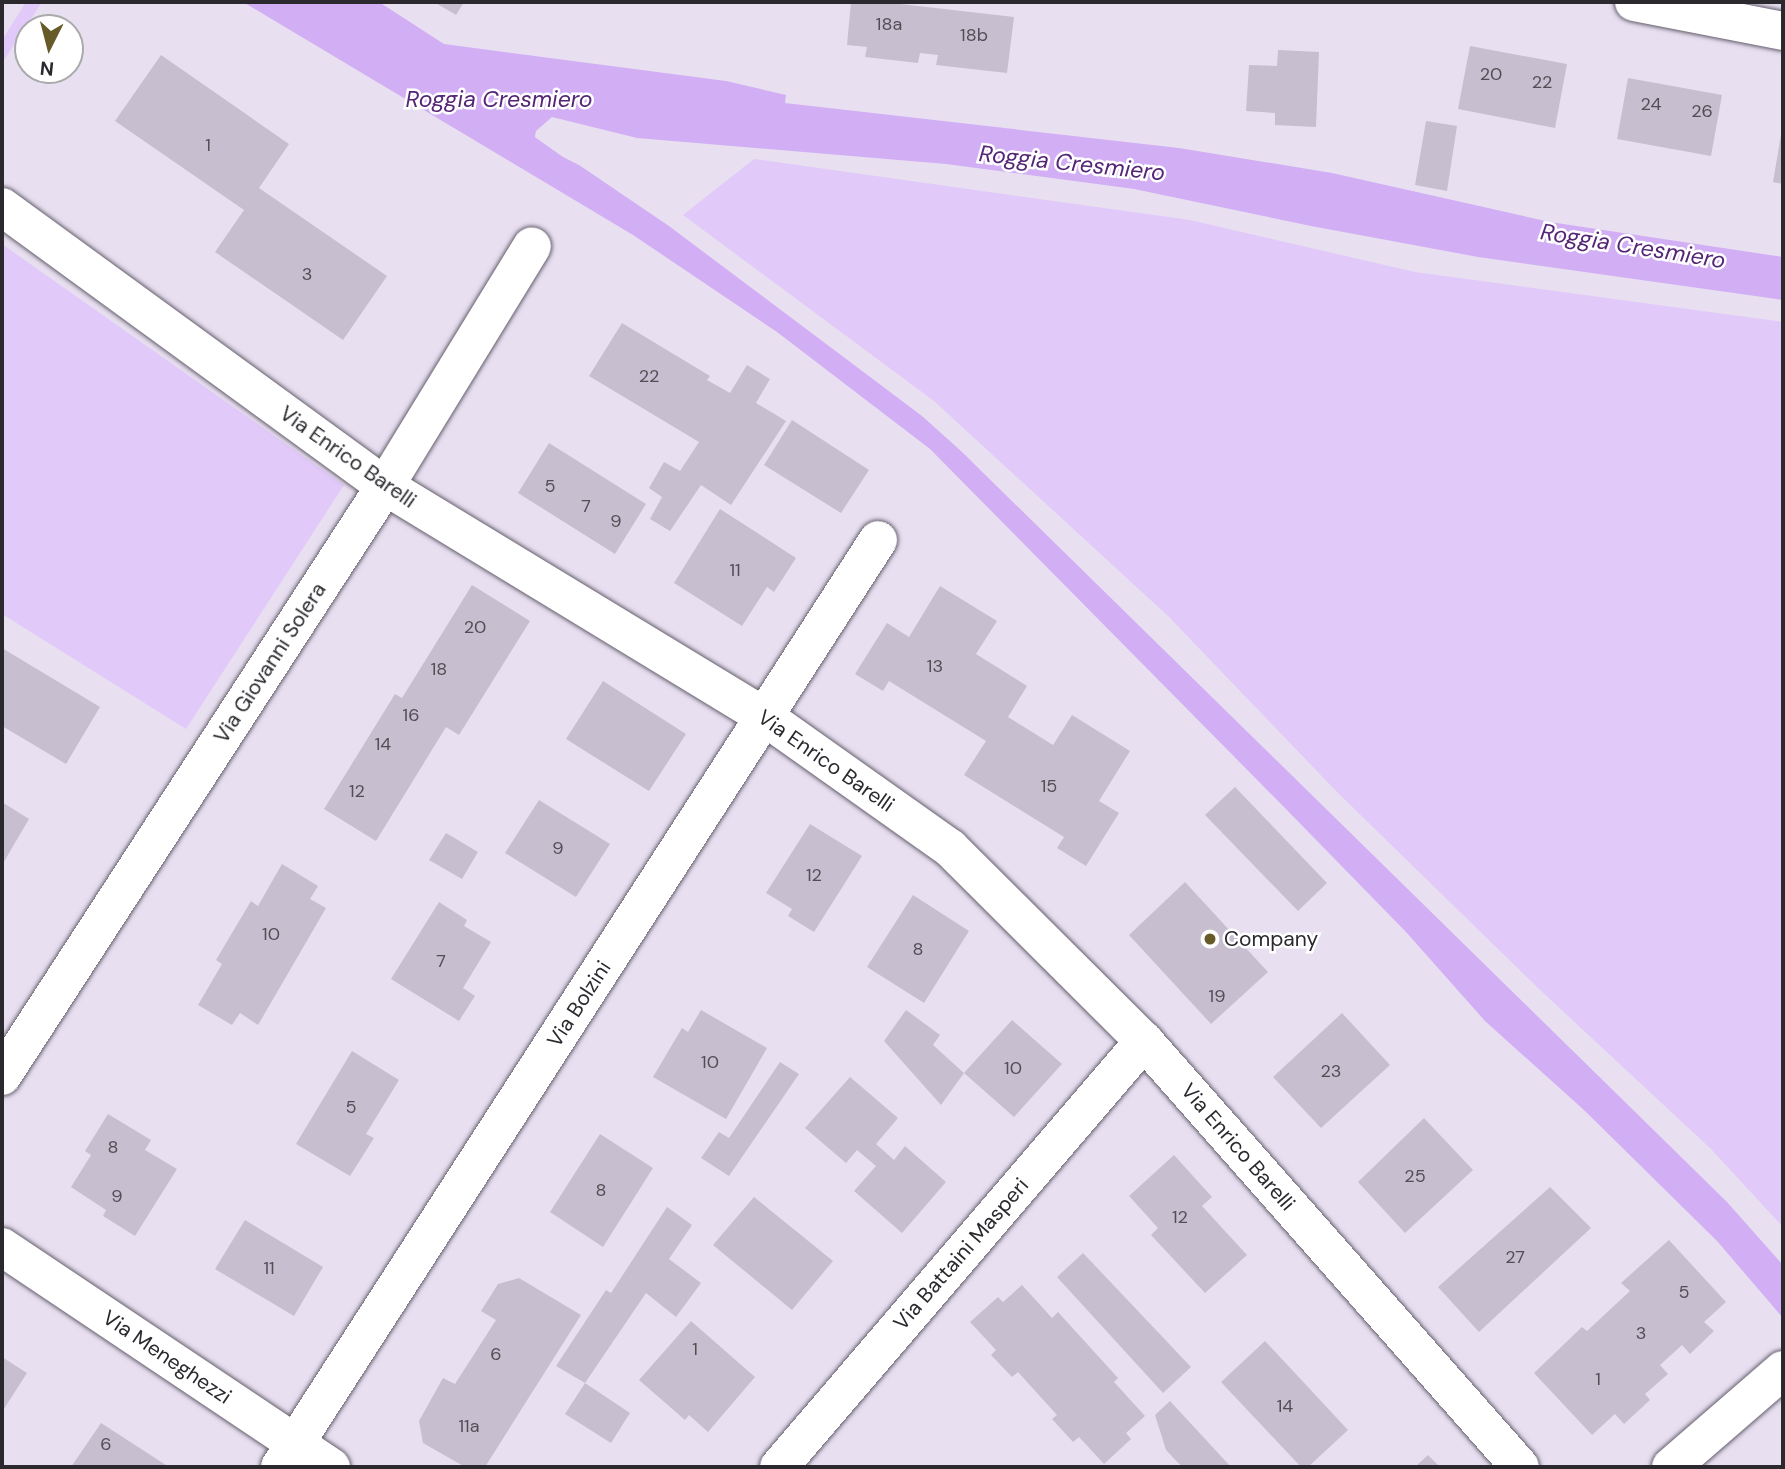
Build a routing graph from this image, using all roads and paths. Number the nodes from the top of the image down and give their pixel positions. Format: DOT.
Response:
graph roads {
  1 [pos="1634,2"];
  2 [pos="1783,31"];
  3 [pos="2,208"];
  4 [pos="532,246"];
  5 [pos="385,486"];
  6 [pos="878,540"];
  7 [pos="765,717"];
  8 [pos="1144,1041"];
  9 [pos="2,1076"];
  10 [pos="2,1247"];
  11 [pos="1783,1370"];
  12 [pos="288,1455"];
  13 [pos="331,1467"];
  14 [pos="779,1467"];
  15 [pos="1520,1467"];
  16 [pos="1671,1467"];
  1 -- 2 [label="street"];
  3 -- 5 [label="street, Via Enrico Barelli"];
  4 -- 5 [label="street, Via Giovanni Solera"];
  5 -- 7 [label="street, Via Enrico Barelli"];
  5 -- 9 [label="street, Via Giovanni Solera"];
  6 -- 7 [label="street, Via Bolzini"];
  7 -- 8 [label="street, Via Enrico Barelli"];
  7 -- 12 [label="street, Via Bolzini"];
  8 -- 14 [label="street, Via Battaini Masperi"];
  8 -- 15 [label="street, Via Enrico Barelli"];
  10 -- 12 [label="street, Via Meneghezzi"];
  11 -- 16 [label="street"];
  12 -- 13 [label="street, Via Meneghezzi"];
}
